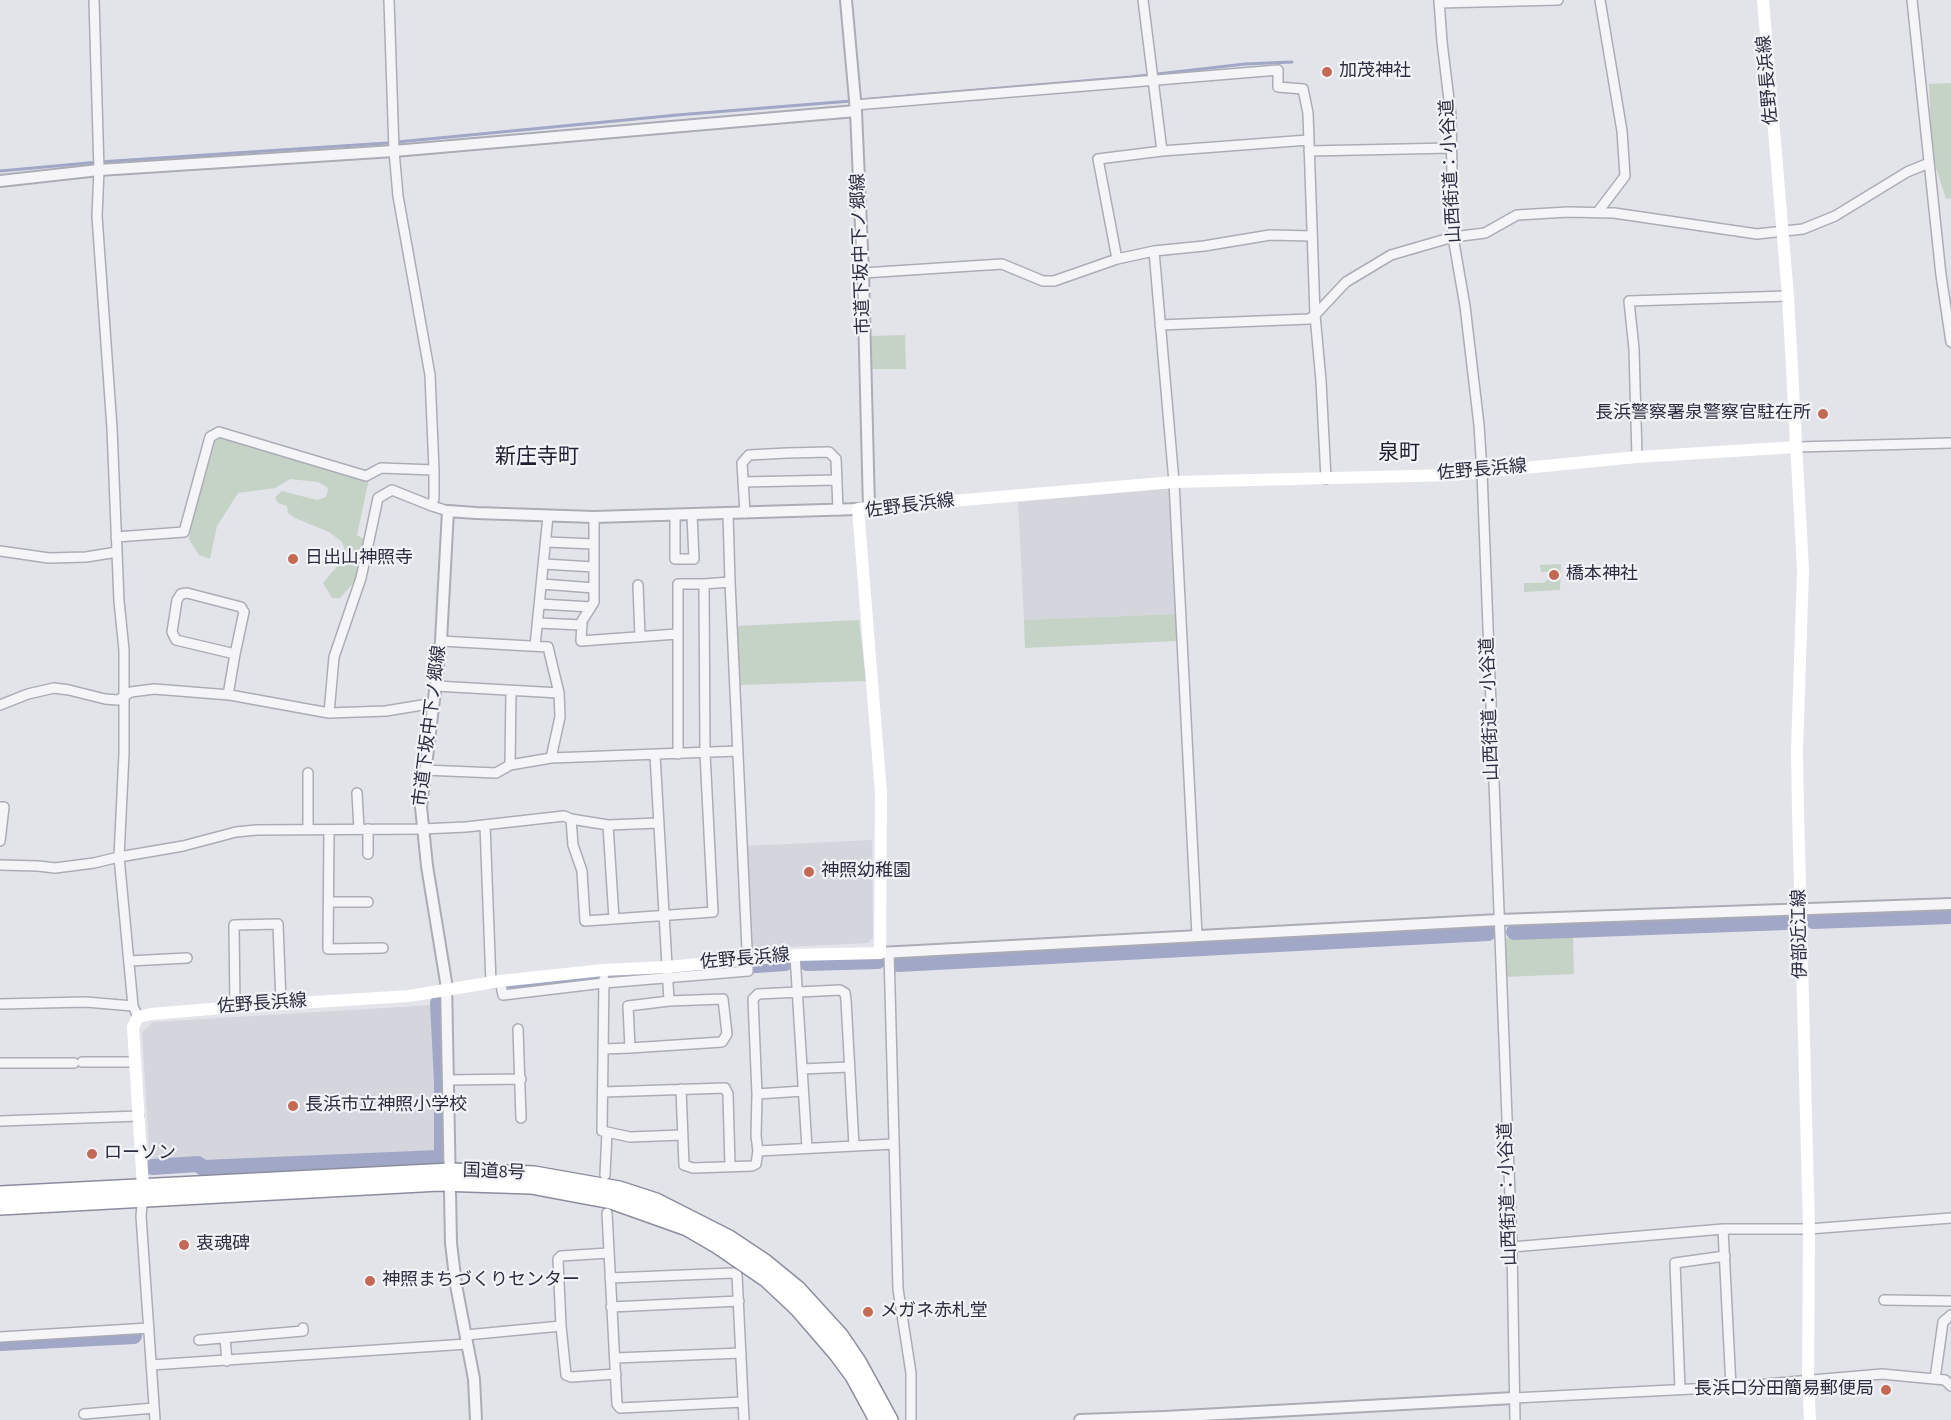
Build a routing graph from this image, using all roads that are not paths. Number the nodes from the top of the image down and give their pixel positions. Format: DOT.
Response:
graph roads {
  1 [pos="94,0"];
  2 [pos="389,0"];
  3 [pos="846,0"];
  4 [pos="1143,0"];
  5 [pos="1558,0"];
  6 [pos="1600,0"];
  7 [pos="1763,0"];
  8 [pos="1912,0"];
  9 [pos="1439,1"];
  10 [pos="1153,81"];
  11 [pos="855,103"];
  12 [pos="1308,140"];
  13 [pos="394,145"];
  14 [pos="1451,148"];
  15 [pos="1162,151"];
  16 [pos="1309,151"];
  17 [pos="1929,163"];
  18 [pos="99,170"];
  19 [pos="0,181"];
  20 [pos="1597,213"];
  21 [pos="1782,232"];
  22 [pos="1312,236"];
  23 [pos="1453,237"];
  24 [pos="1154,251"];
  25 [pos="1117,259"];
  26 [pos="863,273"];
  27 [pos="1788,296"];
  28 [pos="1315,315"];
  29 [pos="1160,325"];
  30 [pos="1951,342"];
  31 [pos="1951,443"];
  32 [pos="1797,447"];
  33 [pos="1637,457"];
  34 [pos="434,470"];
  35 [pos="1482,472"];
  36 [pos="1326,479"];
  37 [pos="837,480"];
  38 [pos="743,482"];
  39 [pos="1174,482"];
  40 [pos="432,506"];
  41 [pos="863,509"];
  42 [pos="838,510"];
  43 [pos="448,511"];
  44 [pos="745,513"];
  45 [pos="728,514"];
  46 [pos="675,515"];
  47 [pos="692,515"];
  48 [pos="548,516"];
  49 [pos="594,518"];
  50 [pos="116,537"];
  51 [pos="546,542"];
  52 [pos="594,544"];
  53 [pos="0,551"];
  54 [pos="117,552"];
  55 [pos="544,564"];
  56 [pos="594,567"];
  57 [pos="730,582"];
  58 [pos="542,584"];
  59 [pos="704,584"];
  60 [pos="638,585"];
  61 [pos="594,588"];
  62 [pos="540,604"];
  63 [pos="591,607"];
  64 [pos="538,623"];
  65 [pos="582,626"];
  66 [pos="677,634"];
  67 [pos="640,637"];
  68 [pos="441,641"];
  69 [pos="535,646"];
  70 [pos="236,654"];
  71 [pos="436,686"];
  72 [pos="511,691"];
  73 [pos="559,693"];
  74 [pos="228,695"];
  75 [pos="124,696"];
  76 [pos="434,703"];
  77 [pos="0,705"];
  78 [pos="329,713"];
  79 [pos="738,751"];
  80 [pos="705,753"];
  81 [pos="678,754"];
  82 [pos="655,755"];
  83 [pos="552,758"];
  84 [pos="510,765"];
  85 [pos="424,770"];
  86 [pos="308,772"];
  87 [pos="357,793"];
  88 [pos="0,807"];
  89 [pos="571,819"];
  90 [pos="658,823"];
  91 [pos="485,825"];
  92 [pos="608,825"];
  93 [pos="364,829"];
  94 [pos="422,829"];
  95 [pos="308,830"];
  96 [pos="329,830"];
  97 [pos="0,841"];
  98 [pos="368,854"];
  99 [pos="119,857"];
  100 [pos="0,865"];
  101 [pos="329,902"];
  102 [pos="368,902"];
  103 [pos="1951,904"];
  104 [pos="1800,909"];
  105 [pos="663,916"];
  106 [pos="614,919"];
  107 [pos="1499,920"];
  108 [pos="1197,935"];
  109 [pos="383,948"];
  110 [pos="885,953"];
  111 [pos="795,955"];
  112 [pos="188,958"];
  113 [pos="129,961"];
  114 [pos="747,964"];
  115 [pos="667,972"];
  116 [pos="603,977"];
  117 [pos="499,985"];
  118 [pos="445,991"];
  119 [pos="798,992"];
  120 [pos="669,1002"];
  121 [pos="281,1003"];
  122 [pos="0,1004"];
  123 [pos="235,1007"];
  124 [pos="135,1011"];
  125 [pos="518,1029"];
  126 [pos="630,1048"];
  127 [pos="603,1049"];
  128 [pos="135,1062"];
  129 [pos="0,1063"];
  130 [pos="849,1067"];
  131 [pos="802,1069"];
  132 [pos="521,1078"];
  133 [pos="448,1080"];
  134 [pos="681,1089"];
  135 [pos="803,1091"];
  136 [pos="603,1092"];
  137 [pos="757,1094"];
  138 [pos="139,1116"];
  139 [pos="522,1118"];
  140 [pos="0,1121"];
  141 [pos="607,1132"];
  142 [pos="682,1135"];
  143 [pos="893,1144"];
  144 [pos="854,1146"];
  145 [pos="807,1148"];
  146 [pos="758,1151"];
  147 [pos="730,1166"];
  148 [pos="605,1175"];
  149 [pos="451,1177"];
  150 [pos="143,1192"];
  151 [pos="0,1194"];
  152 [pos="0,1207"];
  153 [pos="607,1213"];
  154 [pos="1951,1218"];
  155 [pos="1723,1229"];
  156 [pos="1809,1229"];
  157 [pos="1512,1247"];
  158 [pos="608,1252"];
  159 [pos="1725,1256"];
  160 [pos="610,1278"];
  161 [pos="1884,1300"];
  162 [pos="1951,1300"];
  163 [pos="739,1301"];
  164 [pos="611,1307"];
  165 [pos="1951,1315"];
  166 [pos="561,1326"];
  167 [pos="149,1328"];
  168 [pos="303,1328"];
  169 [pos="0,1337"];
  170 [pos="225,1338"];
  171 [pos="466,1339"];
  172 [pos="199,1340"];
  173 [pos="741,1353"];
  174 [pos="615,1358"];
  175 [pos="227,1361"];
  176 [pos="151,1365"];
  177 [pos="616,1374"];
  178 [pos="1935,1379"];
  179 [pos="1808,1380"];
  180 [pos="1951,1386"];
  181 [pos="1731,1387"];
  182 [pos="1680,1389"];
  183 [pos="1514,1398"];
  184 [pos="743,1402"];
  185 [pos="154,1408"];
  186 [pos="84,1414"];
  187 [pos="155,1420"];
  188 [pos="476,1420"];
  189 [pos="744,1420"];
  190 [pos="876,1420"];
  191 [pos="890,1420"];
  192 [pos="911,1420"];
  193 [pos="1080,1420"];
  194 [pos="1515,1420"];
  195 [pos="1810,1420"];
  1 -- 18 [label="street"];
  2 -- 13 [label="street"];
  3 -- 11 [label="street, 市道下坂中下ノ郷線"];
  4 -- 10 [label="street"];
  5 -- 9 [label="street"];
  6 -- 20 [label="street"];
  7 -- 21 [label="main road, 佐野長浜線"];
  8 -- 17 [label="street"];
  9 -- 14 [label="street, 山西街道：小谷道"];
  10 -- 11 [label="street"];
  10 -- 12 [label="street"];
  10 -- 15 [label="street"];
  11 -- 13 [label="street"];
  11 -- 26 [label="street, 市道下坂中下ノ郷線"];
  12 -- 15 [label="street"];
  12 -- 16 [label="street"];
  13 -- 18 [label="street"];
  13 -- 34 [label="street"];
  14 -- 16 [label="street"];
  14 -- 23 [label="street, 山西街道：小谷道"];
  15 -- 25 [label="street"];
  16 -- 22 [label="street"];
  17 -- 21 [label="street"];
  17 -- 30 [label="street"];
  18 -- 19 [label="street"];
  18 -- 50 [label="street"];
  20 -- 21 [label="street"];
  20 -- 23 [label="street"];
  21 -- 27 [label="main road, 佐野長浜線"];
  22 -- 24 [label="street"];
  22 -- 28 [label="street"];
  23 -- 28 [label="street"];
  23 -- 35 [label="street, 山西街道：小谷道"];
  24 -- 25 [label="street"];
  24 -- 29 [label="street"];
  25 -- 26 [label="street"];
  26 -- 41 [label="street, 市道下坂中下ノ郷線"];
  27 -- 32 [label="main road, 佐野長浜線"];
  27 -- 33 [label="street"];
  28 -- 29 [label="street"];
  28 -- 36 [label="street"];
  29 -- 39 [label="street"];
  31 -- 32 [label="street"];
  32 -- 33 [label="main road, 佐野長浜線"];
  32 -- 104 [label="main road, 伊部近江線"];
  33 -- 35 [label="main road, 佐野長浜線"];
  34 -- 40 [label="street"];
  34 -- 50 [label="street"];
  35 -- 36 [label="main road, 佐野長浜線"];
  35 -- 107 [label="street, 山西街道：小谷道"];
  36 -- 39 [label="main road, 佐野長浜線"];
  37 -- 38 [label="street"];
  37 -- 38 [label="street"];
  37 -- 42 [label="street"];
  38 -- 44 [label="street"];
  39 -- 41 [label="main road, 佐野長浜線"];
  39 -- 108 [label="street"];
  40 -- 43 [label="street"];
  40 -- 78 [label="street"];
  41 -- 42 [label="street"];
  41 -- 110 [label="main road, 佐野長浜線"];
  42 -- 44 [label="street"];
  43 -- 48 [label="street"];
  43 -- 68 [label="street, 市道下坂中下ノ郷線"];
  44 -- 45 [label="street"];
  45 -- 47 [label="street"];
  45 -- 57 [label="street"];
  46 -- 47 [label="street"];
  46 -- 47 [label="street"];
  46 -- 49 [label="street"];
  48 -- 49 [label="street"];
  48 -- 51 [label="street"];
  49 -- 52 [label="street"];
  50 -- 54 [label="street"];
  51 -- 52 [label="street"];
  51 -- 55 [label="street"];
  52 -- 56 [label="street"];
  53 -- 54 [label="street"];
  54 -- 75 [label="street"];
  55 -- 56 [label="street"];
  55 -- 58 [label="street"];
  56 -- 61 [label="street"];
  57 -- 59 [label="street"];
  57 -- 79 [label="street"];
  58 -- 61 [label="street"];
  58 -- 62 [label="street"];
  59 -- 66 [label="street"];
  59 -- 80 [label="street"];
  60 -- 67 [label="street"];
  61 -- 63 [label="street"];
  62 -- 63 [label="street"];
  62 -- 64 [label="street"];
  63 -- 65 [label="street"];
  64 -- 65 [label="street"];
  64 -- 69 [label="street"];
  65 -- 67 [label="street"];
  66 -- 67 [label="street"];
  66 -- 81 [label="street"];
  68 -- 69 [label="street"];
  68 -- 71 [label="street, 市道下坂中下ノ郷線"];
  69 -- 73 [label="street"];
  70 -- 70 [label="street"];
  70 -- 74 [label="street"];
  71 -- 72 [label="street"];
  71 -- 76 [label="street, 市道下坂中下ノ郷線"];
  72 -- 73 [label="street"];
  72 -- 84 [label="street"];
  73 -- 83 [label="street"];
  74 -- 75 [label="street"];
  74 -- 78 [label="street"];
  75 -- 77 [label="street"];
  75 -- 99 [label="street"];
  76 -- 78 [label="street"];
  76 -- 85 [label="street, 市道下坂中下ノ郷線"];
  79 -- 80 [label="street"];
  79 -- 114 [label="street"];
  80 -- 81 [label="street"];
  80 -- 105 [label="street"];
  81 -- 82 [label="street"];
  82 -- 83 [label="street"];
  82 -- 90 [label="street"];
  83 -- 84 [label="street"];
  84 -- 85 [label="street"];
  85 -- 94 [label="street, 市道下坂中下ノ郷線"];
  86 -- 95 [label="street"];
  87 -- 93 [label="street"];
  88 -- 97 [label="street"];
  89 -- 91 [label="street"];
  89 -- 92 [label="street"];
  89 -- 106 [label="street"];
  90 -- 92 [label="street"];
  90 -- 105 [label="street"];
  91 -- 94 [label="street"];
  91 -- 117 [label="street"];
  92 -- 106 [label="street"];
  93 -- 94 [label="street"];
  93 -- 96 [label="street"];
  93 -- 98 [label="street"];
  94 -- 118 [label="street, 市道下坂中下ノ郷線"];
  95 -- 96 [label="street"];
  95 -- 99 [label="street"];
  96 -- 101 [label="street"];
  99 -- 100 [label="street"];
  99 -- 113 [label="street"];
  101 -- 102 [label="street"];
  101 -- 109 [label="street"];
  103 -- 104 [label="street"];
  104 -- 107 [label="street"];
  104 -- 156 [label="main road, 伊部近江線"];
  105 -- 106 [label="street"];
  105 -- 115 [label="street"];
  107 -- 108 [label="street"];
  107 -- 157 [label="street, 山西街道：小谷道"];
  108 -- 110 [label="street"];
  110 -- 111 [label="main road, 佐野長浜線"];
  110 -- 143 [label="street"];
  111 -- 114 [label="main road, 佐野長浜線"];
  111 -- 119 [label="street"];
  112 -- 113 [label="street"];
  113 -- 124 [label="street"];
  114 -- 115 [label="main road, 佐野長浜線"];
  115 -- 116 [label="main road, 佐野長浜線"];
  115 -- 120 [label="street"];
  116 -- 117 [label="main road, 佐野長浜線"];
  116 -- 127 [label="street"];
  117 -- 118 [label="main road, 佐野長浜線"];
  118 -- 121 [label="main road, 佐野長浜線"];
  118 -- 133 [label="street, 市道下坂中下ノ郷線"];
  119 -- 130 [label="street"];
  119 -- 131 [label="street"];
  119 -- 137 [label="street"];
  120 -- 126 [label="street"];
  120 -- 126 [label="street"];
  121 -- 123 [label="main road, 佐野長浜線"];
  121 -- 123 [label="street"];
  122 -- 124 [label="street"];
  123 -- 124 [label="main road, 佐野長浜線"];
  124 -- 128 [label="main road"];
  125 -- 132 [label="street"];
  126 -- 127 [label="street"];
  127 -- 136 [label="street"];
  128 -- 129 [label="street"];
  128 -- 138 [label="main road"];
  130 -- 131 [label="street"];
  130 -- 144 [label="street"];
  131 -- 135 [label="street"];
  132 -- 133 [label="street"];
  132 -- 139 [label="street"];
  133 -- 149 [label="street, 市道下坂中下ノ郷線"];
  134 -- 136 [label="street"];
  134 -- 142 [label="street"];
  134 -- 147 [label="street"];
  135 -- 137 [label="street"];
  135 -- 145 [label="street"];
  136 -- 141 [label="street"];
  137 -- 146 [label="street"];
  138 -- 140 [label="street"];
  138 -- 150 [label="main road"];
  141 -- 142 [label="street"];
  141 -- 148 [label="street"];
  142 -- 147 [label="street"];
  143 -- 144 [label="street"];
  143 -- 192 [label="street"];
  144 -- 145 [label="street"];
  145 -- 146 [label="street"];
  146 -- 147 [label="street"];
  149 -- 150 [label="highway, 国道8号"];
  149 -- 171 [label="street, 市道下坂中下ノ郷線"];
  149 -- 190 [label="highway, 国道8号"];
  149 -- 191 [label="highway, 国道8号"];
  150 -- 151 [label="highway, 国道8号"];
  150 -- 152 [label="highway, 国道8号"];
  150 -- 167 [label="street"];
  153 -- 158 [label="street"];
  154 -- 156 [label="street"];
  155 -- 156 [label="street"];
  155 -- 157 [label="street"];
  155 -- 159 [label="street"];
  156 -- 179 [label="main road, 伊部近江線"];
  157 -- 183 [label="street, 山西街道：小谷道"];
  158 -- 160 [label="street"];
  158 -- 166 [label="street"];
  159 -- 181 [label="street"];
  159 -- 182 [label="street"];
  160 -- 163 [label="street"];
  160 -- 164 [label="street"];
  161 -- 162 [label="street"];
  163 -- 164 [label="street"];
  163 -- 173 [label="street"];
  164 -- 174 [label="street"];
  165 -- 178 [label="street"];
  166 -- 171 [label="street"];
  166 -- 177 [label="street"];
  167 -- 169 [label="street"];
  167 -- 176 [label="street"];
  168 -- 170 [label="street"];
  170 -- 172 [label="street"];
  170 -- 175 [label="street"];
  171 -- 175 [label="street"];
  171 -- 188 [label="street, 市道下坂中下ノ郷線"];
  173 -- 174 [label="street"];
  173 -- 184 [label="street"];
  174 -- 177 [label="street"];
  175 -- 176 [label="street"];
  176 -- 185 [label="street"];
  177 -- 184 [label="street"];
  178 -- 179 [label="street"];
  178 -- 180 [label="street"];
  179 -- 181 [label="street"];
  179 -- 195 [label="main road, 伊部近江線"];
  181 -- 182 [label="street"];
  182 -- 183 [label="street"];
  183 -- 193 [label="street"];
  183 -- 194 [label="street, 山西街道：小谷道"];
  184 -- 189 [label="street"];
  185 -- 186 [label="street"];
  185 -- 187 [label="street"];
}
